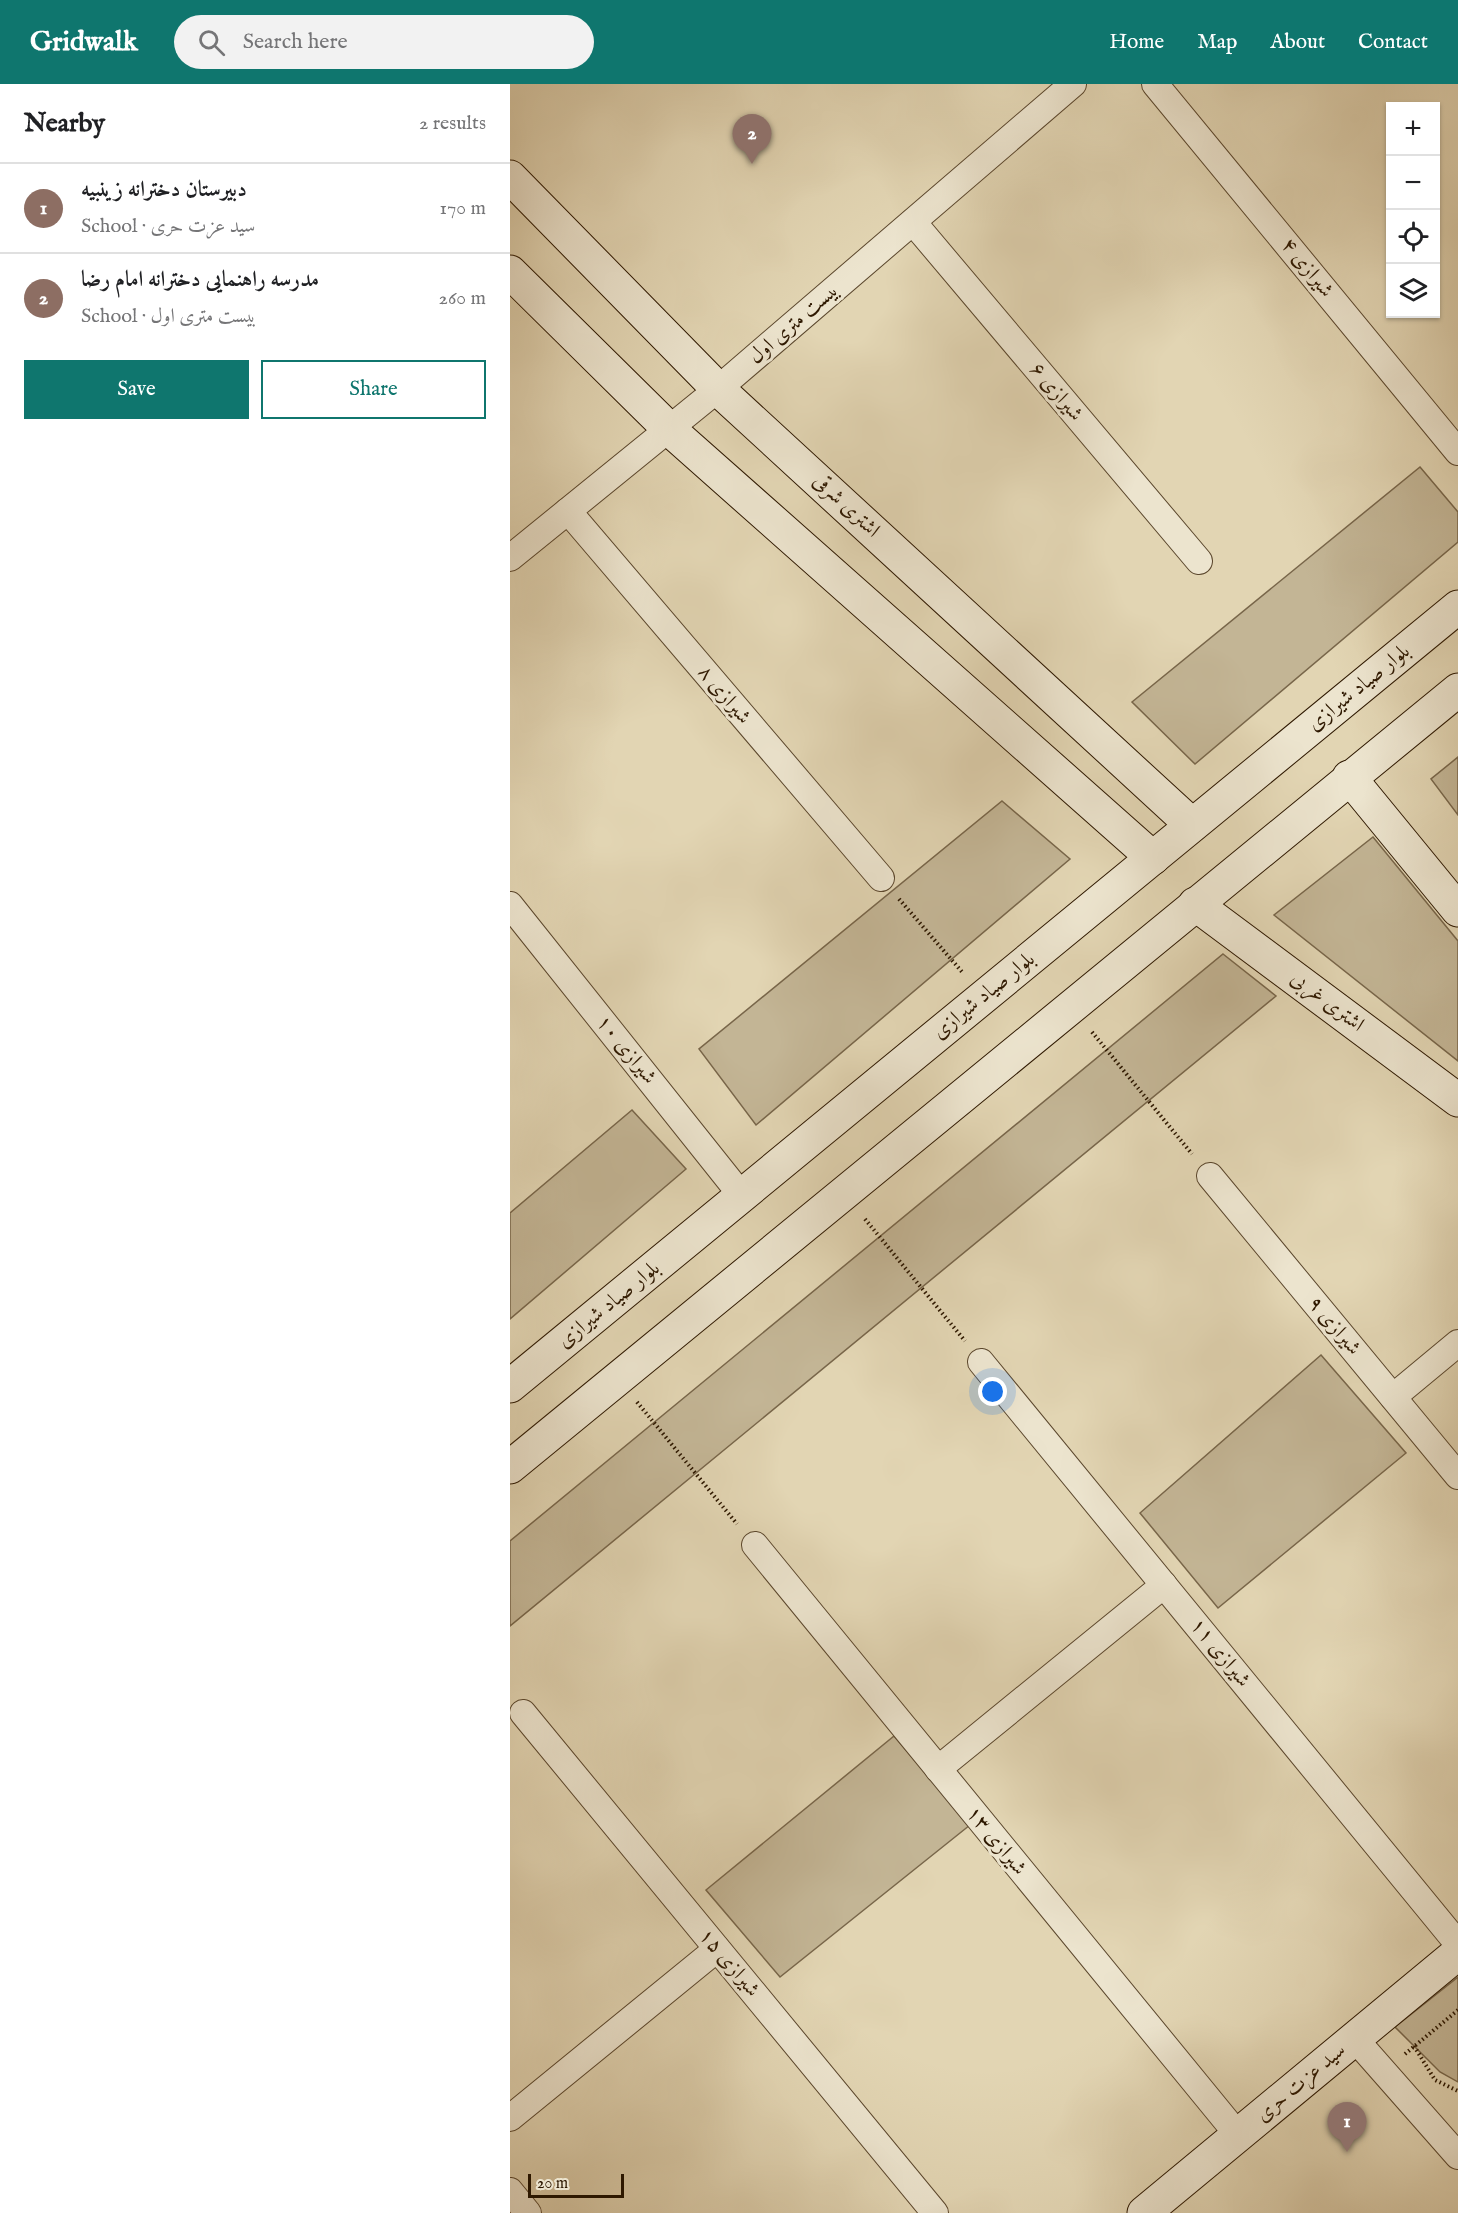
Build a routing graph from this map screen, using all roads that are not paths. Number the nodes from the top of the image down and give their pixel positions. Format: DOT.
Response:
graph roads {
  1 [pos="1074,84"];
  2 [pos="1155,84"];
  3 [pos="510,177"];
  4 [pos="913,222"];
  5 [pos="510,272"];
  6 [pos="718,389"];
  7 [pos="669,429"];
  8 [pos="1458,452"];
  9 [pos="568,511"];
  10 [pos="510,558"];
  11 [pos="1199,561"];
  12 [pos="1458,607"];
  13 [pos="1458,690"];
  14 [pos="1349,777"];
  15 [pos="1192,825"];
  16 [pos="1153,858"];
  17 [pos="881,878"];
  18 [pos="1195,904"];
  19 [pos="510,905"];
  20 [pos="1458,910"];
  21 [pos="1458,1100"];
  22 [pos="1210,1176"];
  23 [pos="742,1196"];
  24 [pos="1458,1343"];
  25 [pos="981,1362"];
  26 [pos="510,1386"];
  27 [pos="1393,1397"];
  28 [pos="510,1467"];
  29 [pos="1458,1476"];
  30 [pos="755,1545"];
  31 [pos="1164,1585"];
  32 [pos="523,1713"];
  33 [pos="938,1769"];
  34 [pos="1458,1944"];
  35 [pos="717,1949"];
  36 [pos="1458,1953"];
  37 [pos="1355,2039"];
  38 [pos="510,2118"];
  39 [pos="1238,2136"];
  40 [pos="1458,2156"];
  41 [pos="510,2191"];
  42 [pos="528,2213"];
  43 [pos="935,2213"];
  44 [pos="1144,2213"];
  1 -- 4 [label="street, بیست متری اول"];
  2 -- 8 [label="street, شیرازی ۴"];
  3 -- 6 [label="main road, اشتری شرقی"];
  4 -- 6 [label="street, بیست متری اول"];
  4 -- 11 [label="street, شیرازی ۶"];
  5 -- 7 [label="main road"];
  6 -- 7 [label="street, بیست متری اول"];
  6 -- 15 [label="main road, اشتری شرقی"];
  7 -- 9 [label="street, بیست متری اول"];
  7 -- 16 [label="main road"];
  9 -- 10 [label="street, بیست متری اول"];
  9 -- 17 [label="street, شیرازی ۸"];
  12 -- 15 [label="main road, بلوار صیاد شیرازی"];
  13 -- 14 [label="main road"];
  14 -- 18 [label="main road"];
  14 -- 20 [label="main road"];
  15 -- 16 [label="main road, بلوار صیاد شیرازی"];
  16 -- 23 [label="main road, بلوار صیاد شیرازی"];
  18 -- 21 [label="main road, اشتری غربی"];
  18 -- 28 [label="main road"];
  19 -- 23 [label="street, شیرازی ۱۰"];
  22 -- 27 [label="street, شیرازی ۹"];
  23 -- 26 [label="main road, بلوار صیاد شیرازی"];
  24 -- 27 [label="street"];
  25 -- 31 [label="street, شیرازی ۱۱"];
  27 -- 29 [label="street, شیرازی ۹"];
  30 -- 33 [label="street, شیرازی ۱۳"];
  31 -- 33 [label="street"];
  31 -- 34 [label="street, شیرازی ۱۱"];
  32 -- 35 [label="street, شیرازی ۱۵"];
  33 -- 39 [label="street, شیرازی ۱۳"];
  35 -- 38 [label="street"];
  35 -- 43 [label="street, شیرازی ۱۵"];
  36 -- 37 [label="main road, سید عزت حری"];
  37 -- 39 [label="main road, سید عزت حری"];
  37 -- 40 [label="street"];
  39 -- 44 [label="main road, سید عزت حری"];
  41 -- 42 [label="street"];
}
